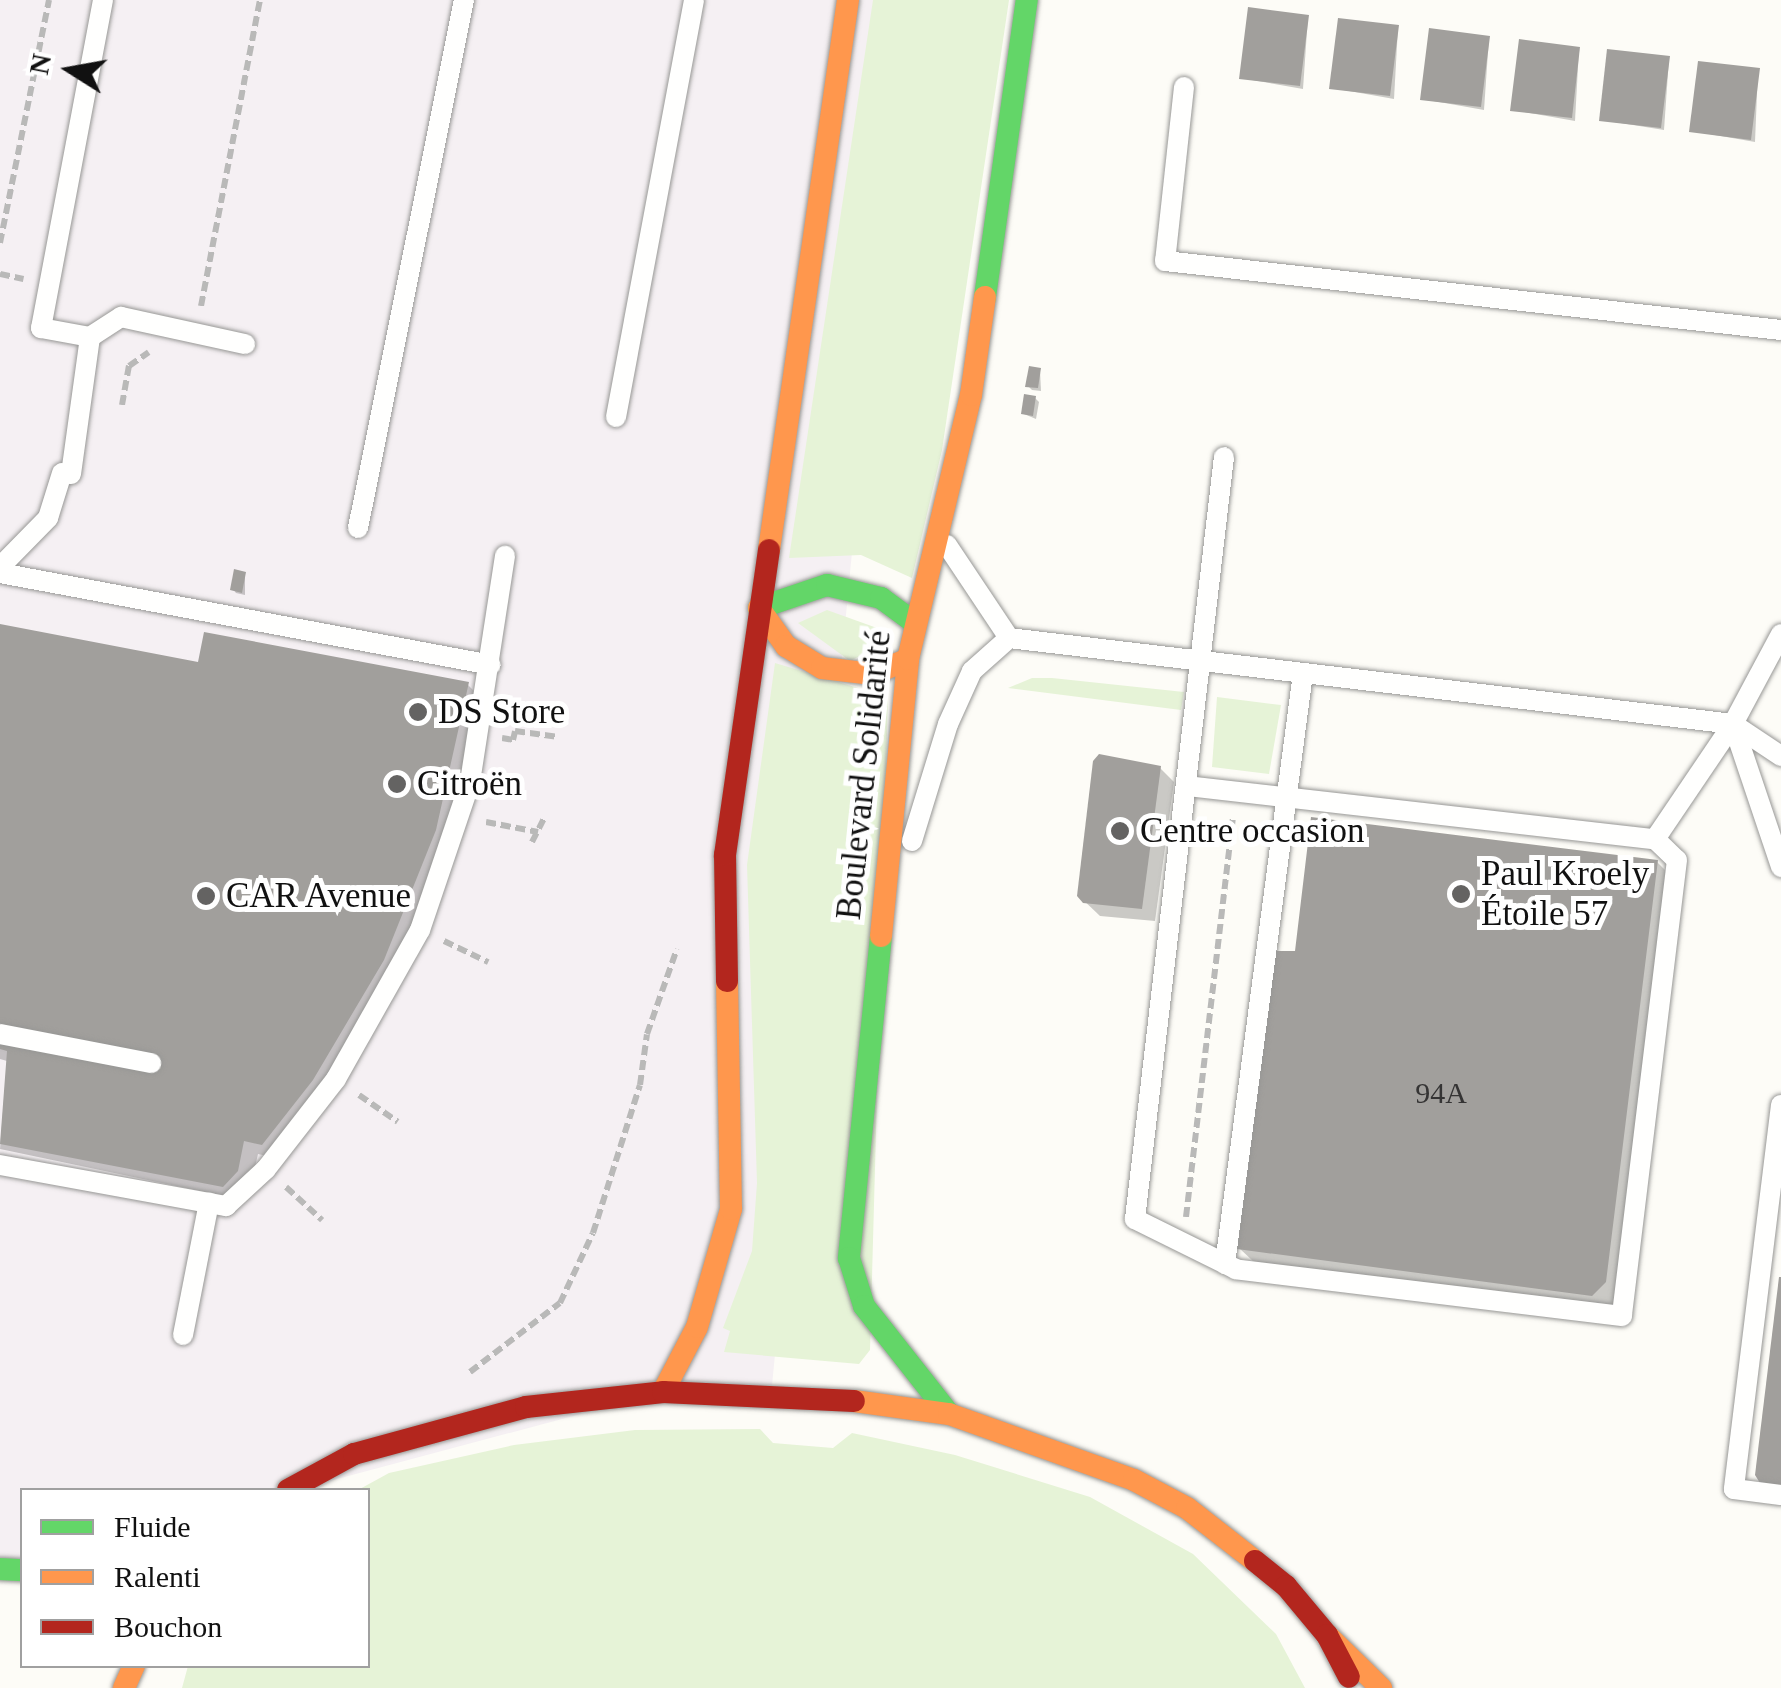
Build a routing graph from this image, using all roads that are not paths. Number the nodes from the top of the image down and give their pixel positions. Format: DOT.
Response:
graph roads {
  1 [pos="103,0"];
  2 [pos="464,0"];
  3 [pos="694,0"];
  4 [pos="848,0"];
  5 [pos="1028,0"];
  6 [pos="1184,87"];
  7 [pos="1781,330"];
  8 [pos="90,337"];
  9 [pos="245,344"];
  10 [pos="616,417"];
  11 [pos="1224,457"];
  12 [pos="358,528"];
  13 [pos="942,534"];
  14 [pos="505,556"];
  15 [pos="0,570"];
  16 [pos="759,608"];
  17 [pos="915,623"];
  18 [pos="1781,634"];
  19 [pos="1010,638"];
  20 [pos="908,659"];
  21 [pos="1201,661"];
  22 [pos="490,665"];
  23 [pos="1303,673"];
  24 [pos="1733,724"];
  25 [pos="1781,756"];
  26 [pos="1186,786"];
  27 [pos="1287,796"];
  28 [pos="1656,840"];
  29 [pos="1781,867"];
  30 [pos="883,923"];
  31 [pos="0,1034"];
  32 [pos="151,1063"];
  33 [pos="1781,1105"];
  34 [pos="0,1165"];
  35 [pos="209,1203"];
  36 [pos="1225,1264"];
  37 [pos="183,1335"];
  38 [pos="663,1392"];
  39 [pos="949,1414"];
  40 [pos="292,1488"];
  41 [pos="1781,1495"];
  42 [pos="1326,1635"];
  43 [pos="1355,1688"];
  44 [pos="1381,1688"];
  1 -- 8 [label="lane"];
  2 -- 12 [label="lane"];
  3 -- 10 [label="lane"];
  4 -- 16 [label="main road"];
  5 -- 13 [label="main road, Boulevard Solidarité"];
  6 -- 7 [label="lane"];
  8 -- 9 [label="lane"];
  8 -- 15 [label="lane"];
  11 -- 21 [label="lane"];
  13 -- 17 [label="main road, Boulevard Solidarité"];
  13 -- 19 [label="lane"];
  14 -- 22 [label="lane"];
  15 -- 22 [label="lane"];
  16 -- 17 [label="main road"];
  16 -- 20 [label="main road"];
  16 -- 38 [label="main road"];
  17 -- 20 [label="main road, Boulevard Solidarité"];
  18 -- 24 [label="lane"];
  19 -- 21 [label="lane"];
  19 -- 30 [label="lane"];
  20 -- 30 [label="main road, Boulevard Solidarité"];
  21 -- 23 [label="lane"];
  21 -- 26 [label="lane"];
  22 -- 35 [label="lane"];
  23 -- 24 [label="lane"];
  23 -- 27 [label="lane"];
  24 -- 25 [label="lane"];
  24 -- 28 [label="lane"];
  24 -- 29 [label="lane"];
  26 -- 27 [label="lane"];
  26 -- 36 [label="lane"];
  27 -- 28 [label="lane"];
  27 -- 36 [label="lane"];
  28 -- 36 [label="lane"];
  30 -- 39 [label="main road, Boulevard Solidarité"];
  31 -- 32 [label="lane"];
  33 -- 41 [label="lane"];
  34 -- 35 [label="lane"];
  35 -- 37 [label="lane"];
  38 -- 39 [label="main road"];
  38 -- 40 [label="main road"];
  39 -- 42 [label="main road"];
  42 -- 43 [label="main road"];
  42 -- 44 [label="main road"];
}
